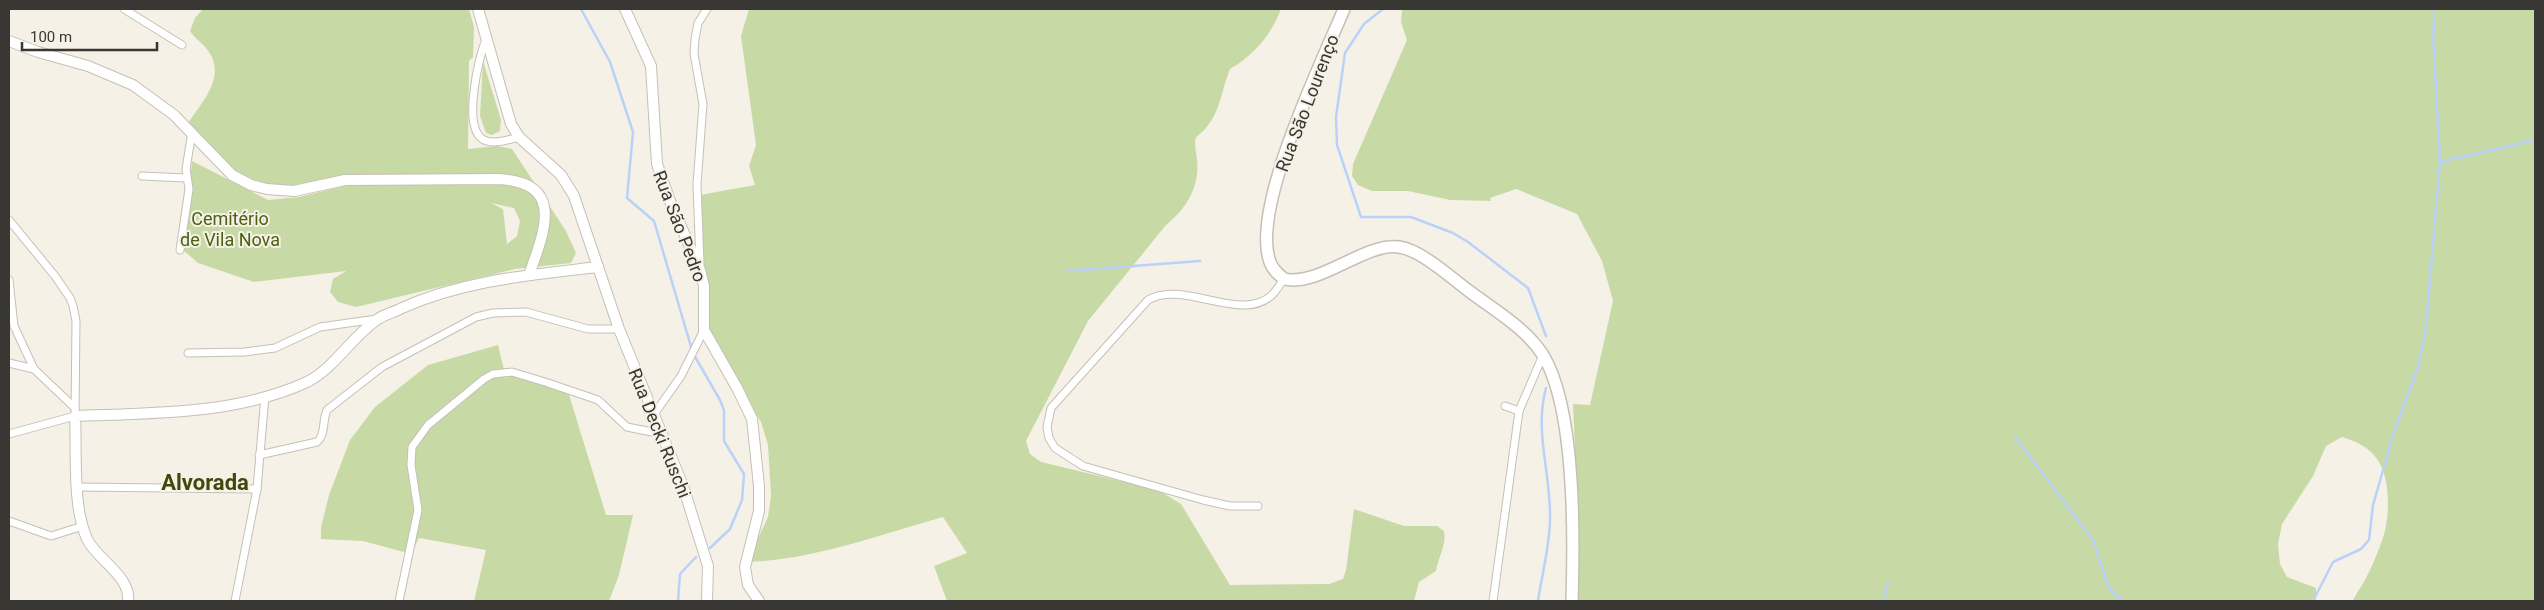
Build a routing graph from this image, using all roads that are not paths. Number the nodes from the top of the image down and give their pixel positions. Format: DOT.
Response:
graph roads {
  1 [pos="124,9"];
  2 [pos="478,9"];
  3 [pos="625,9"];
  4 [pos="707,9"];
  5 [pos="1344,9"];
  6 [pos="486,38"];
  7 [pos="9,41"];
  8 [pos="182,45"];
  9 [pos="192,132"];
  10 [pos="519,137"];
  11 [pos="142,176"];
  12 [pos="186,178"];
  13 [pos="9,220"];
  14 [pos="180,250"];
  15 [pos="598,267"];
  16 [pos="700,270"];
  17 [pos="529,275"];
  18 [pos="1284,279"];
  19 [pos="9,280"];
  20 [pos="379,318"];
  21 [pos="619,329"];
  22 [pos="704,330"];
  23 [pos="188,353"];
  24 [pos="1543,355"];
  25 [pos="9,362"];
  26 [pos="34,369"];
  27 [pos="265,396"];
  28 [pos="1506,406"];
  29 [pos="1519,411"];
  30 [pos="76,412"];
  31 [pos="655,413"];
  32 [pos="9,434"];
  33 [pos="662,434"];
  34 [pos="259,455"];
  35 [pos="78,487"];
  36 [pos="257,489"];
  37 [pos="1258,506"];
  38 [pos="9,521"];
  39 [pos="83,526"];
  40 [pos="128,601"];
  41 [pos="236,601"];
  42 [pos="399,601"];
  43 [pos="706,601"];
  44 [pos="759,601"];
  45 [pos="1493,601"];
  46 [pos="1572,601"];
  1 -- 8 [label="street"];
  2 -- 6 [label="street, Rua Decki Ruschi"];
  3 -- 16 [label="street, Rua São Pedro"];
  4 -- 16 [label="street"];
  5 -- 18 [label="main road, Rua São Lourenço"];
  6 -- 10 [label="street, Rua Decki Ruschi"];
  6 -- 10 [label="street"];
  7 -- 9 [label="street"];
  9 -- 12 [label="street"];
  9 -- 17 [label="street"];
  10 -- 15 [label="street, Rua Decki Ruschi"];
  11 -- 12 [label="street"];
  12 -- 14 [label="street"];
  13 -- 30 [label="street"];
  15 -- 17 [label="street"];
  15 -- 21 [label="street, Rua Decki Ruschi"];
  16 -- 22 [label="street, Rua São Pedro"];
  17 -- 20 [label="street"];
  18 -- 24 [label="main road"];
  18 -- 37 [label="street"];
  19 -- 26 [label="street"];
  20 -- 23 [label="street"];
  20 -- 27 [label="street"];
  21 -- 31 [label="street, Rua Decki Ruschi"];
  21 -- 34 [label="street"];
  22 -- 31 [label="street"];
  22 -- 44 [label="street"];
  24 -- 29 [label="street"];
  24 -- 46 [label="main road"];
  25 -- 26 [label="street"];
  26 -- 30 [label="street"];
  27 -- 30 [label="street"];
  27 -- 34 [label="street"];
  28 -- 29 [label="street"];
  29 -- 45 [label="street"];
  30 -- 32 [label="street"];
  30 -- 35 [label="street"];
  31 -- 33 [label="street, Rua Decki Ruschi"];
  33 -- 42 [label="street"];
  33 -- 43 [label="street, Rua Decki Ruschi"];
  34 -- 36 [label="street"];
  35 -- 36 [label="street"];
  35 -- 39 [label="street"];
  36 -- 41 [label="street"];
  38 -- 39 [label="street"];
  39 -- 40 [label="street"];
}
